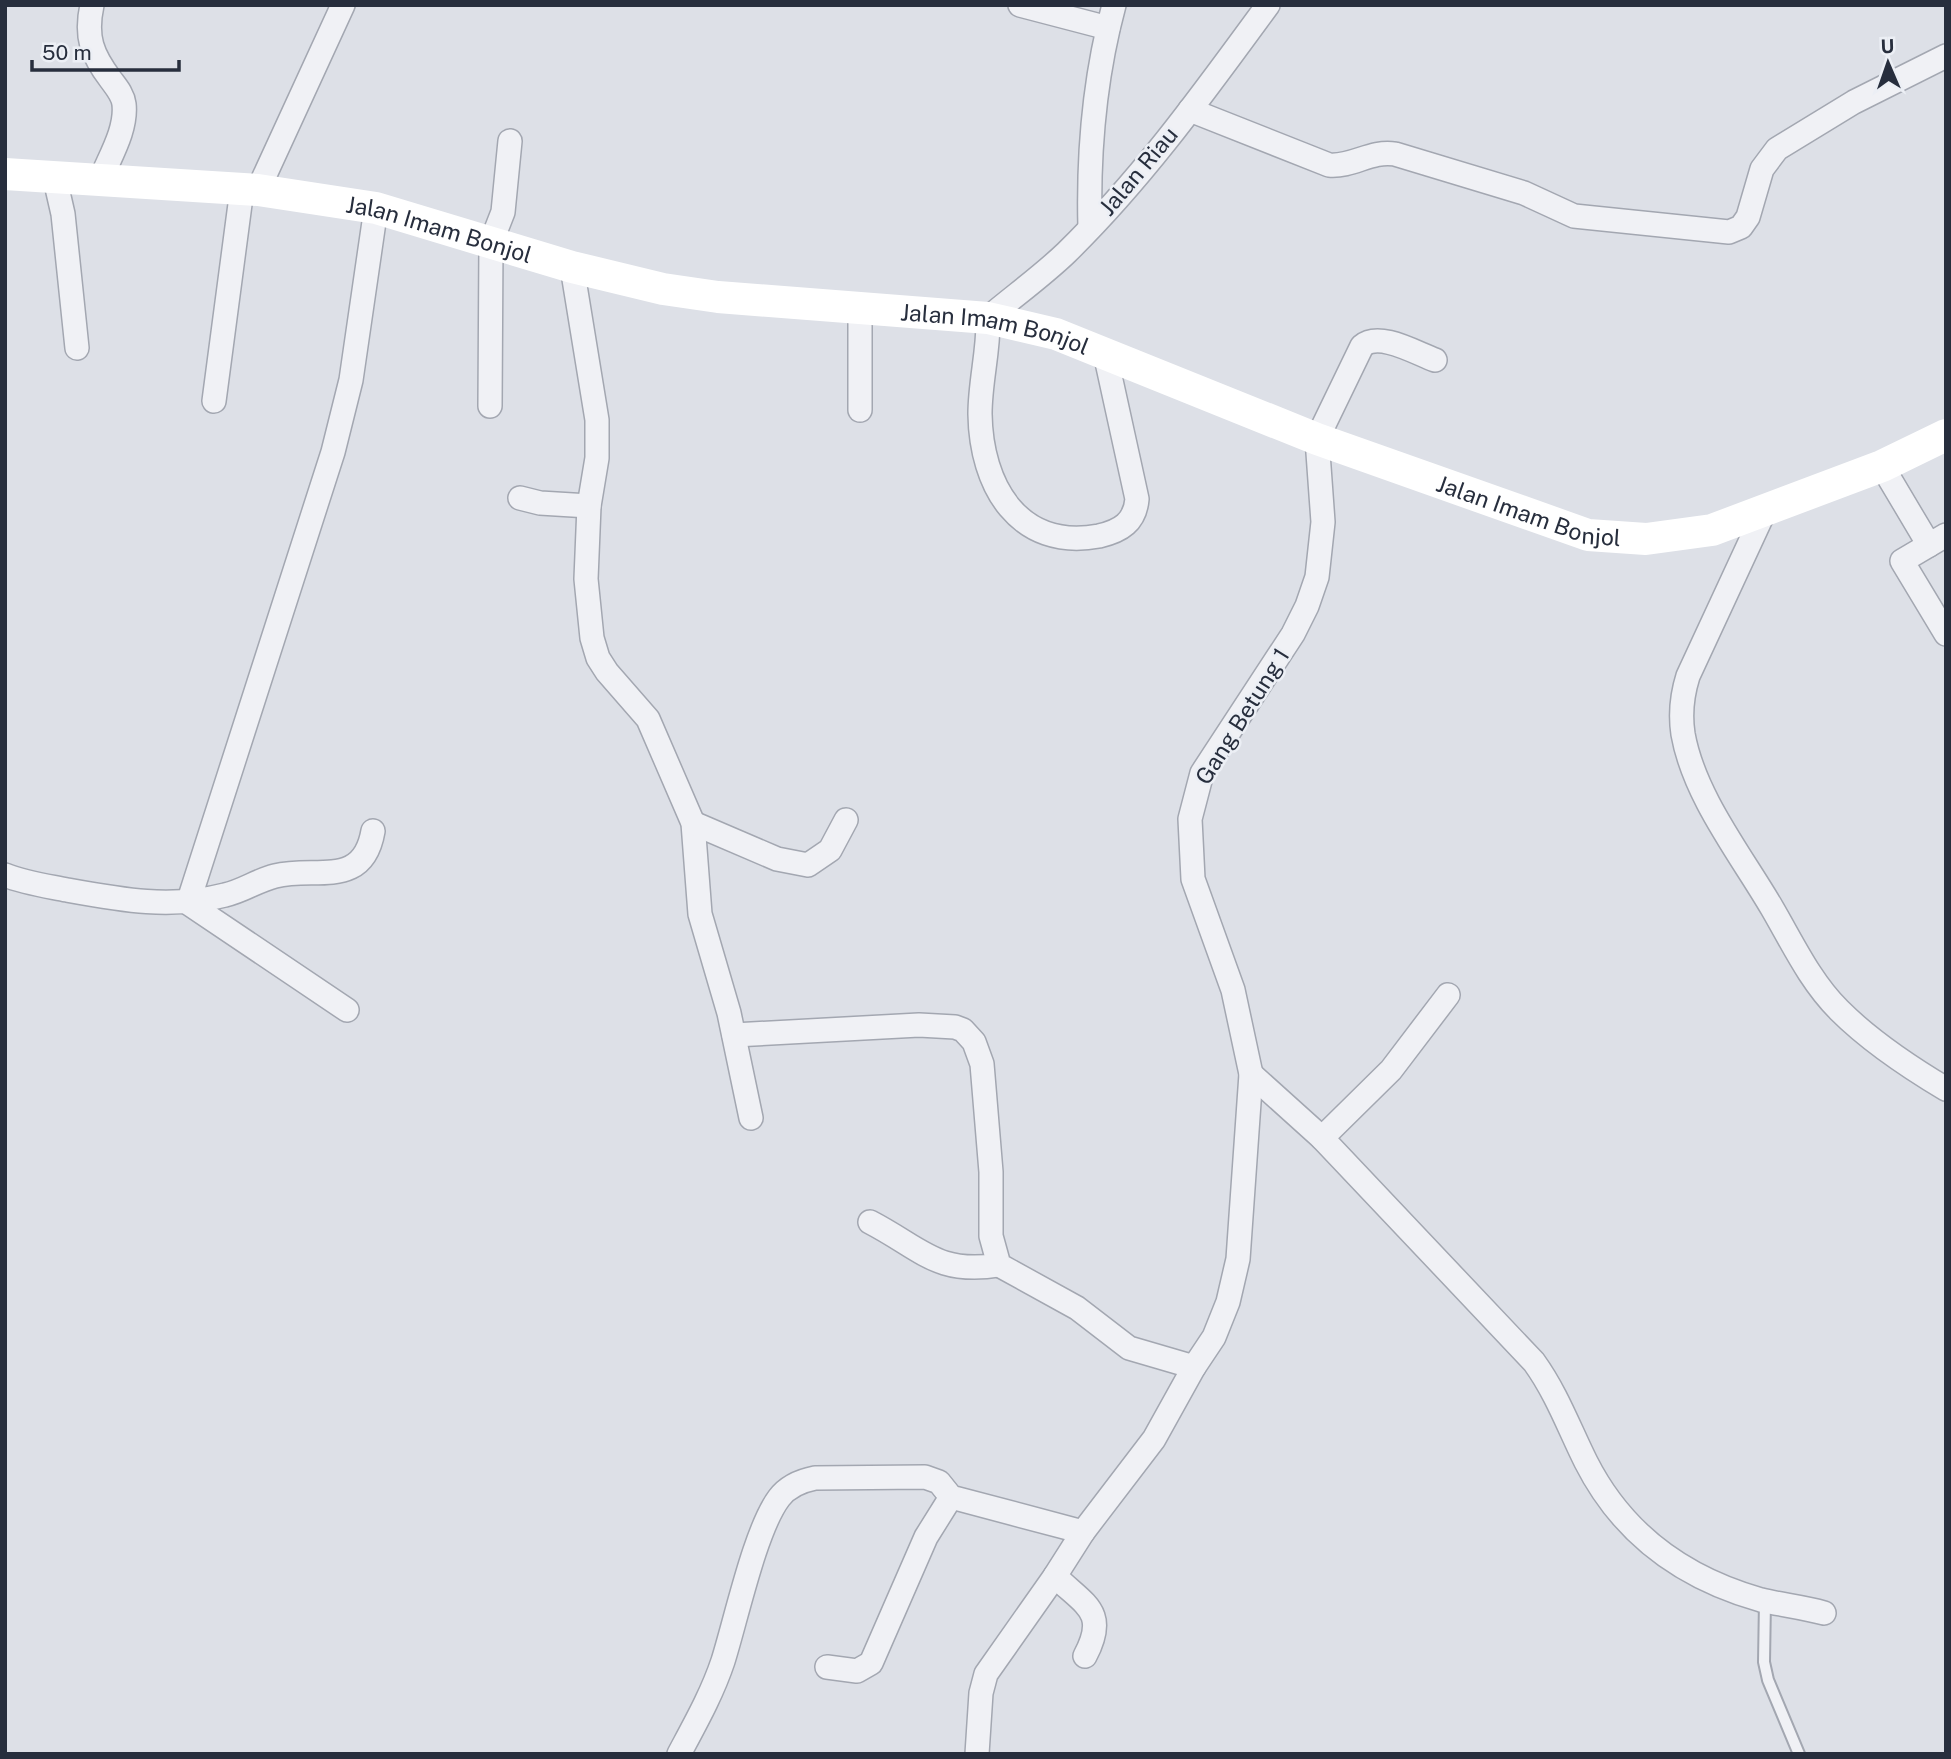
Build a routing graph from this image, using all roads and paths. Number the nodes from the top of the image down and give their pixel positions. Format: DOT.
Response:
graph roads {
  1 [pos="92,5"];
  2 [pos="343,5"];
  3 [pos="1020,5"];
  4 [pos="1114,5"];
  5 [pos="1268,5"];
  6 [pos="1108,27"];
  7 [pos="1946,55"];
  8 [pos="1189,110"];
  9 [pos="510,141"];
  10 [pos="5,174"];
  11 [pos="55,179"];
  12 [pos="100,181"];
  13 [pos="250,190"];
  14 [pos="376,208"];
  15 [pos="1090,228"];
  16 [pos="491,243"];
  17 [pos="572,267"];
  18 [pos="860,306"];
  19 [pos="988,318"];
  20 [pos="77,348"];
  21 [pos="1104,352"];
  22 [pos="1435,360"];
  23 [pos="214,401"];
  24 [pos="491,406"];
  25 [pos="860,410"];
  26 [pos="1946,435"];
  27 [pos="1317,439"];
  28 [pos="1882,466"];
  29 [pos="520,498"];
  30 [pos="589,506"];
  31 [pos="1765,510"];
  32 [pos="1938,540"];
  33 [pos="1946,634"];
  34 [pos="846,820"];
  35 [pos="693,823"];
  36 [pos="373,831"];
  37 [pos="5,875"];
  38 [pos="188,903"];
  39 [pos="1448,995"];
  40 [pos="347,1010"];
  41 [pos="734,1035"];
  42 [pos="1251,1074"];
  43 [pos="1946,1089"];
  44 [pos="751,1118"];
  45 [pos="1322,1138"];
  46 [pos="870,1222"];
  47 [pos="999,1265"];
  48 [pos="1194,1367"];
  49 [pos="951,1497"];
  50 [pos="1083,1532"];
  51 [pos="1055,1576"];
  52 [pos="1765,1601"];
  53 [pos="1824,1613"];
  54 [pos="1085,1656"];
  55 [pos="827,1667"];
  56 [pos="679,1754"];
  57 [pos="976,1754"];
  58 [pos="1799,1754"];
  1 -- 12 [label="street"];
  2 -- 13 [label="street"];
  3 -- 6 [label="street"];
  4 -- 6 [label="street"];
  5 -- 8 [label="street, Jalan Riau"];
  6 -- 15 [label="street"];
  7 -- 8 [label="street"];
  8 -- 15 [label="street, Jalan Riau"];
  9 -- 16 [label="street"];
  10 -- 11 [label="main road, Jalan Imam Bonjol"];
  11 -- 12 [label="main road, Jalan Imam Bonjol"];
  11 -- 20 [label="street"];
  12 -- 13 [label="main road, Jalan Imam Bonjol"];
  13 -- 14 [label="main road, Jalan Imam Bonjol"];
  13 -- 23 [label="street"];
  14 -- 16 [label="main road, Jalan Imam Bonjol"];
  14 -- 38 [label="street"];
  15 -- 19 [label="street, Jalan Riau"];
  16 -- 17 [label="main road, Jalan Imam Bonjol"];
  16 -- 24 [label="street"];
  17 -- 18 [label="main road, Jalan Imam Bonjol"];
  17 -- 30 [label="street"];
  18 -- 19 [label="main road, Jalan Imam Bonjol"];
  18 -- 25 [label="street"];
  19 -- 21 [label="main road, Jalan Imam Bonjol"];
  19 -- 21 [label="street"];
  21 -- 27 [label="main road, Jalan Imam Bonjol"];
  22 -- 27 [label="street"];
  26 -- 28 [label="main road, Jalan Imam Bonjol"];
  27 -- 31 [label="main road, Jalan Imam Bonjol"];
  27 -- 42 [label="street, Gang Betung 1"];
  28 -- 31 [label="main road, Jalan Imam Bonjol"];
  28 -- 32 [label="street"];
  29 -- 30 [label="street"];
  30 -- 35 [label="street"];
  31 -- 43 [label="street"];
  32 -- 33 [label="street"];
  34 -- 35 [label="street"];
  35 -- 41 [label="street"];
  36 -- 38 [label="street"];
  37 -- 38 [label="street"];
  38 -- 40 [label="street"];
  39 -- 45 [label="street"];
  41 -- 44 [label="street"];
  41 -- 47 [label="street"];
  42 -- 45 [label="street"];
  42 -- 48 [label="street, Gang Betung 1"];
  45 -- 52 [label="street"];
  46 -- 47 [label="street"];
  47 -- 48 [label="street"];
  48 -- 50 [label="street, Gang Betung 1"];
  49 -- 50 [label="street"];
  49 -- 55 [label="street"];
  49 -- 56 [label="street"];
  50 -- 51 [label="street, Gang Betung 1"];
  51 -- 54 [label="street"];
  51 -- 57 [label="street, Gang Betung 1"];
  52 -- 53 [label="street"];
  52 -- 58 [label="lane"];
}
